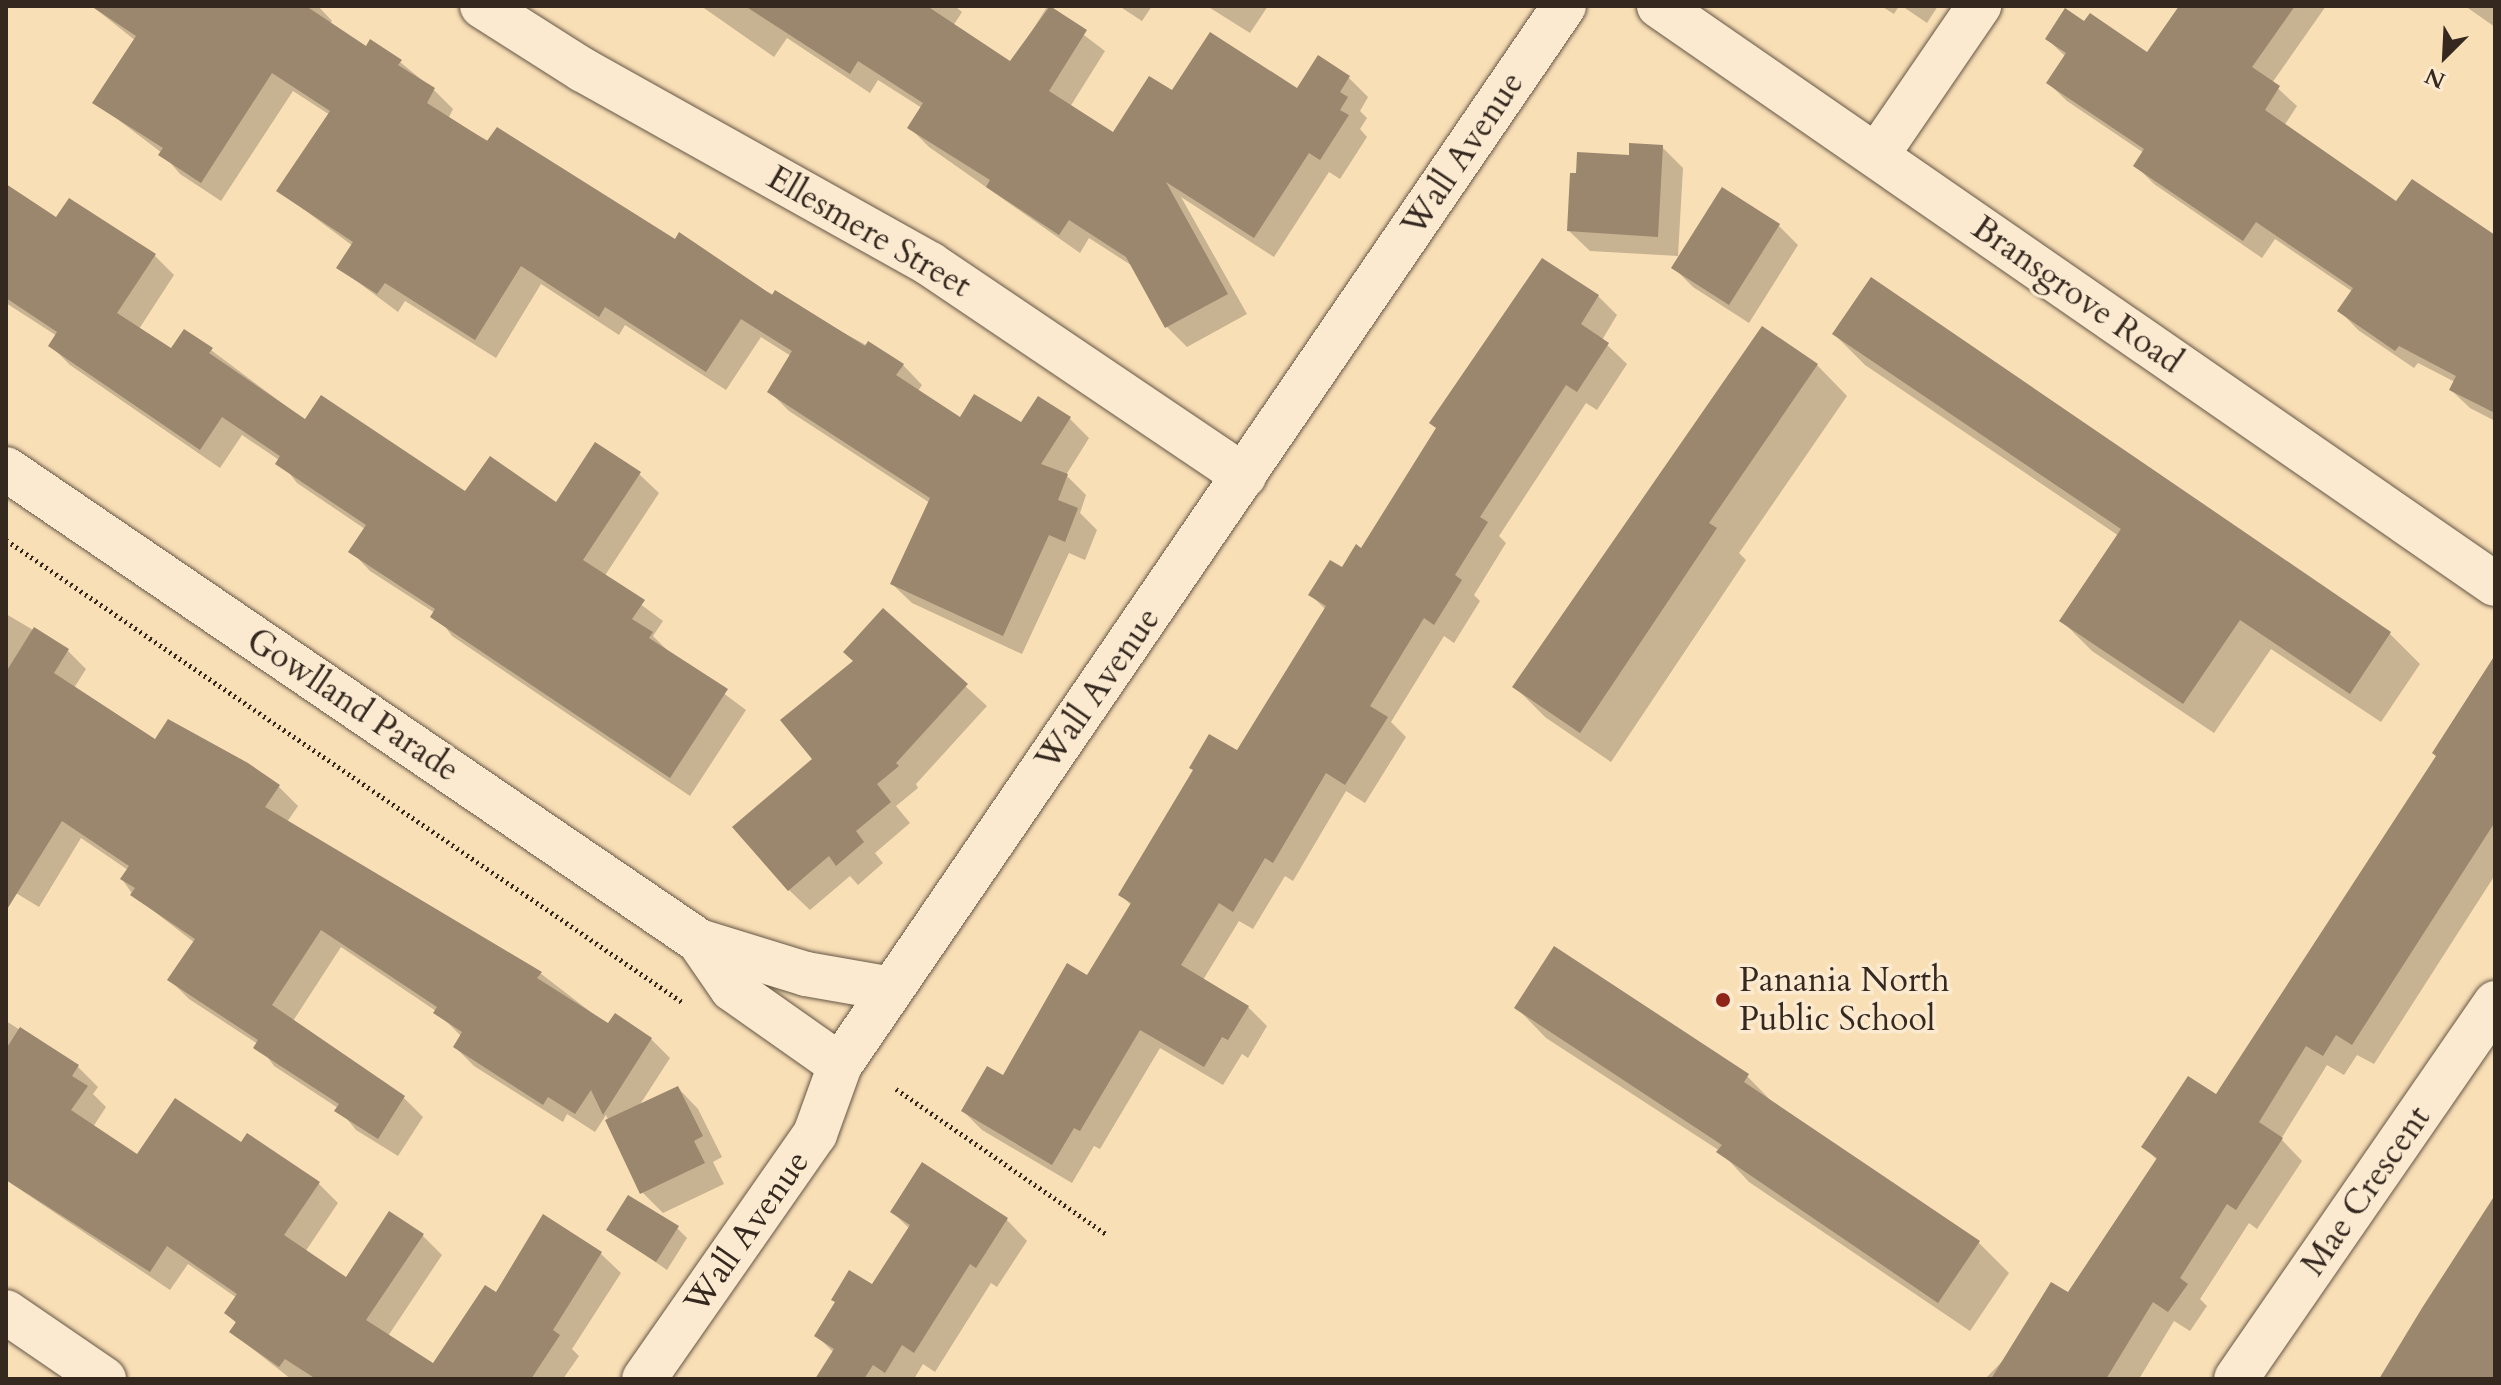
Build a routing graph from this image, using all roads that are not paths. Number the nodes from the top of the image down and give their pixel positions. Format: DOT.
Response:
graph roads {
  1 [pos="482,6"];
  2 [pos="1564,6"];
  3 [pos="1659,6"];
  4 [pos="1979,6"];
  5 [pos="1877,155"];
  6 [pos="6,469"];
  7 [pos="1244,476"];
  8 [pos="2495,584"];
  9 [pos="699,941"];
  10 [pos="892,989"];
  11 [pos="2495,1003"];
  12 [pos="840,1065"];
  13 [pos="6,1312"];
  14 [pos="104,1379"];
  15 [pos="644,1379"];
  16 [pos="2236,1379"];
  1 -- 7 [label="street, Ellesmere Street"];
  2 -- 7 [label="street, Wall Avenue"];
  3 -- 5 [label="street, Bransgrove Road"];
  4 -- 5 [label="street"];
  5 -- 8 [label="street, Bransgrove Road"];
  6 -- 9 [label="street, Gowlland Parade"];
  7 -- 10 [label="street, Wall Avenue"];
  9 -- 10 [label="street, Gowlland Parade"];
  9 -- 12 [label="street, Gowlland Parade"];
  10 -- 12 [label="street, Wall Avenue"];
  11 -- 16 [label="street, Mae Crescent"];
  12 -- 15 [label="street, Wall Avenue"];
  13 -- 14 [label="street"];
}
